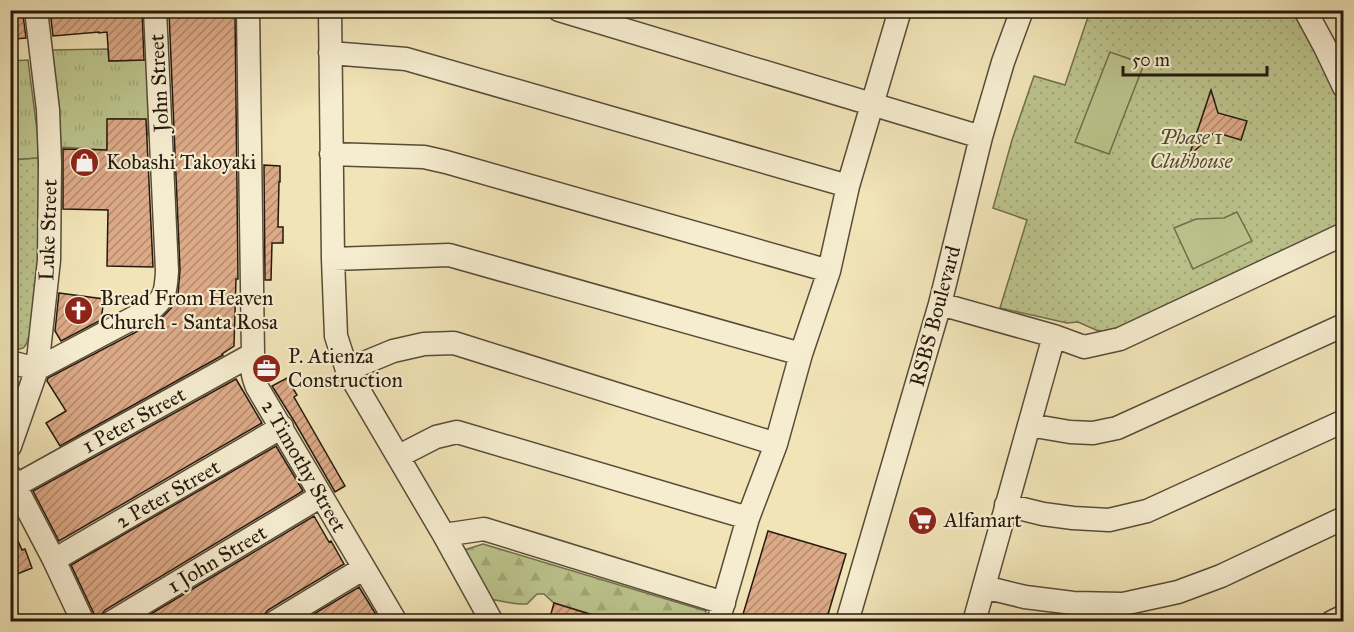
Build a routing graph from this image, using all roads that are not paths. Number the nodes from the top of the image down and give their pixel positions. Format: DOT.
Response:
graph roads {
  1 [pos="36,10"];
  2 [pos="155,10"];
  3 [pos="248,10"];
  4 [pos="330,10"];
  5 [pos="559,10"];
  6 [pos="900,10"];
  7 [pos="1022,10"];
  8 [pos="1305,10"];
  9 [pos="330,53"];
  10 [pos="1344,87"];
  11 [pos="871,104"];
  12 [pos="981,137"];
  13 [pos="331,154"];
  14 [pos="848,186"];
  15 [pos="1344,234"];
  16 [pos="333,259"];
  17 [pos="829,271"];
  18 [pos="940,304"];
  19 [pos="1344,325"];
  20 [pos="1053,336"];
  21 [pos="253,354"];
  22 [pos="801,354"];
  23 [pos="10,362"];
  24 [pos="37,369"];
  25 [pos="347,370"];
  26 [pos="1344,421"];
  27 [pos="1029,425"];
  28 [pos="282,427"];
  29 [pos="776,444"];
  30 [pos="10,446"];
  31 [pos="399,456"];
  32 [pos="13,481"];
  33 [pos="321,496"];
  34 [pos="1006,505"];
  35 [pos="748,518"];
  36 [pos="1344,518"];
  37 [pos="444,535"];
  38 [pos="54,560"];
  39 [pos="364,568"];
  40 [pos="984,587"];
  41 [pos="721,612"];
  42 [pos="1344,616"];
  43 [pos="82,621"];
  44 [pos="112,621"];
  45 [pos="275,621"];
  46 [pos="396,621"];
  47 [pos="492,621"];
  48 [pos="847,621"];
  49 [pos="974,621"];
  50 [pos="1332,621"];
  1 -- 24 [label="street, Luke Street"];
  2 -- 24 [label="street, John Street"];
  3 -- 21 [label="street, 2 Timothy Street"];
  4 -- 9 [label="street"];
  5 -- 11 [label="street"];
  6 -- 11 [label="street"];
  7 -- 12 [label="street, RSBS Boulevard"];
  8 -- 10 [label="street"];
  9 -- 13 [label="street"];
  9 -- 14 [label="street"];
  11 -- 12 [label="street"];
  11 -- 14 [label="street"];
  12 -- 18 [label="street, RSBS Boulevard"];
  13 -- 16 [label="street"];
  13 -- 17 [label="street"];
  14 -- 17 [label="street"];
  15 -- 20 [label="street"];
  16 -- 22 [label="street"];
  16 -- 25 [label="street"];
  17 -- 22 [label="street"];
  18 -- 20 [label="street"];
  18 -- 48 [label="street, RSBS Boulevard"];
  19 -- 27 [label="street"];
  20 -- 27 [label="street"];
  21 -- 28 [label="street, 2 Timothy Street"];
  21 -- 32 [label="street, 1 Peter Street"];
  22 -- 29 [label="street"];
  23 -- 24 [label="street"];
  24 -- 30 [label="street, Luke Street"];
  25 -- 29 [label="street"];
  25 -- 31 [label="street"];
  26 -- 34 [label="street"];
  27 -- 34 [label="street"];
  28 -- 33 [label="street, 2 Timothy Street"];
  28 -- 38 [label="street, 2 Peter Street"];
  29 -- 35 [label="street"];
  31 -- 35 [label="street"];
  31 -- 37 [label="street"];
  32 -- 38 [label="street"];
  33 -- 39 [label="street, 2 Timothy Street"];
  33 -- 44 [label="street, 1 John Street"];
  34 -- 40 [label="street"];
  35 -- 41 [label="street"];
  36 -- 40 [label="street"];
  37 -- 41 [label="street"];
  37 -- 47 [label="street"];
  38 -- 43 [label="street"];
  39 -- 45 [label="street"];
  39 -- 46 [label="street, 2 Timothy Street"];
  40 -- 49 [label="street"];
  42 -- 50 [label="street"];
}
